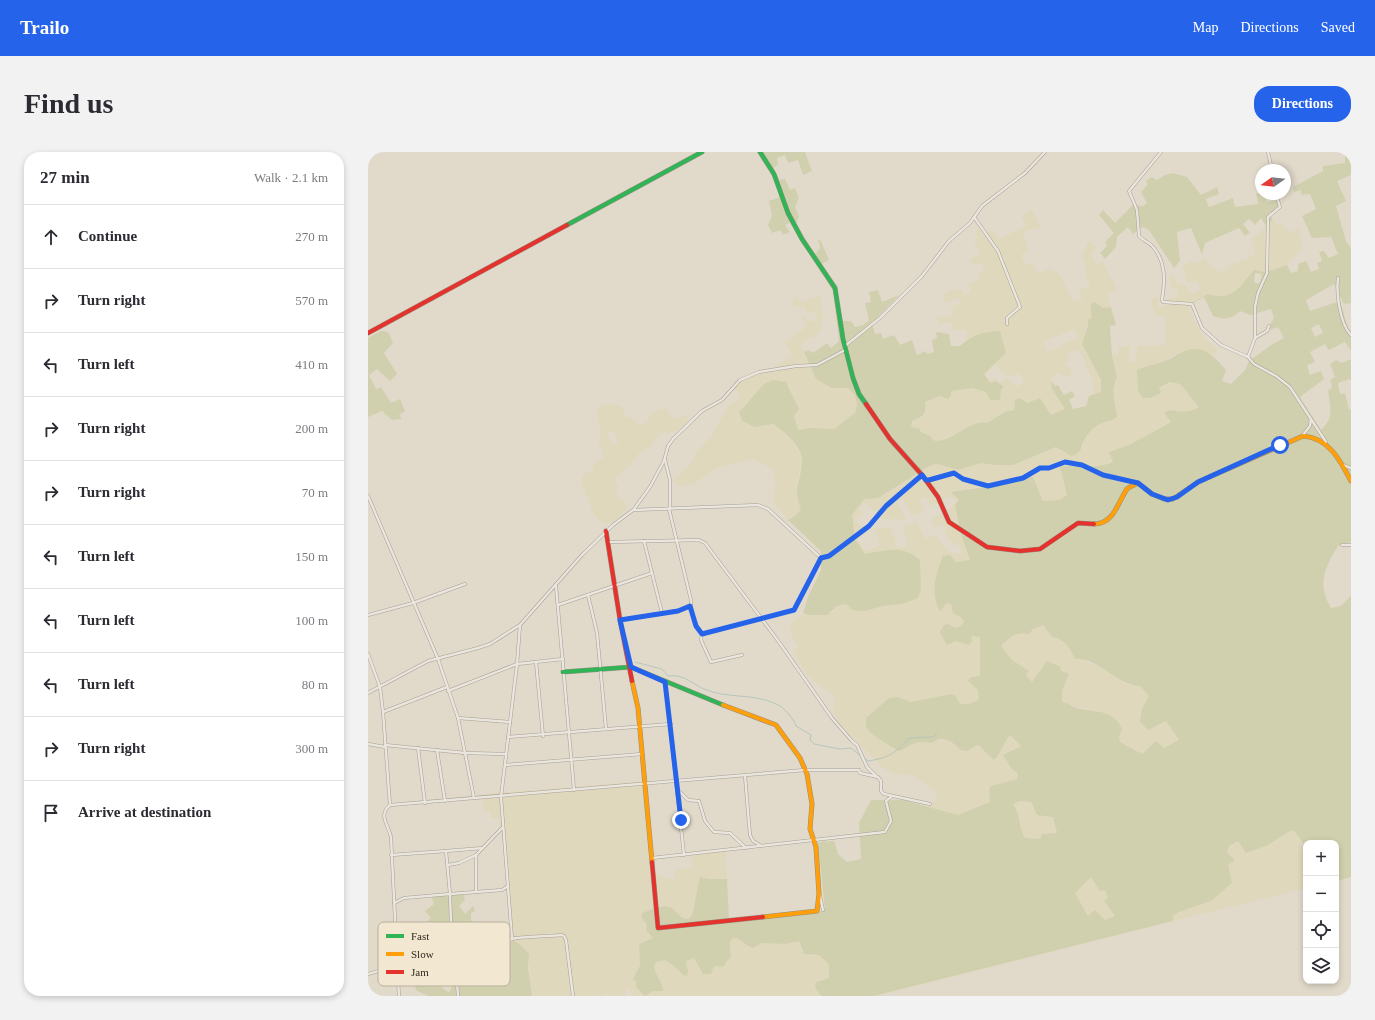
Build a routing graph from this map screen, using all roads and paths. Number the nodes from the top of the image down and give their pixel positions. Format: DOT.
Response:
graph roads {
  1 [pos="702,152"];
  2 [pos="760,152"];
  3 [pos="1045,152"];
  4 [pos="1161,152"];
  5 [pos="1268,152"];
  6 [pos="1271,164"];
  7 [pos="1278,200"];
  8 [pos="974,217"];
  9 [pos="1338,278"];
  10 [pos="1007,324"];
  11 [pos="1269,326"];
  12 [pos="368,333"];
  13 [pos="1351,335"];
  14 [pos="1255,338"];
  15 [pos="845,348"];
  16 [pos="1248,357"];
  17 [pos="1311,419"];
  18 [pos="1303,436"];
  19 [pos="1326,442"];
  20 [pos="664,459"];
  21 [pos="1341,464"];
  22 [pos="1351,468"];
  23 [pos="922,475"];
  24 [pos="926,480"];
  25 [pos="1351,481"];
  26 [pos="1138,483"];
  27 [pos="368,496"];
  28 [pos="670,509"];
  29 [pos="633,510"];
  30 [pos="606,531"];
  31 [pos="676,540"];
  32 [pos="644,541"];
  33 [pos="609,542"];
  34 [pos="1351,544"];
  35 [pos="1342,545"];
  36 [pos="821,558"];
  37 [pos="652,573"];
  38 [pos="465,584"];
  39 [pos="616,584"];
  40 [pos="556,585"];
  41 [pos="588,595"];
  42 [pos="413,603"];
  43 [pos="558,605"];
  44 [pos="690,606"];
  45 [pos="662,613"];
  46 [pos="368,615"];
  47 [pos="762,619"];
  48 [pos="620,620"];
  49 [pos="520,625"];
  50 [pos="702,634"];
  51 [pos="368,654"];
  52 [pos="742,655"];
  53 [pos="438,658"];
  54 [pos="563,659"];
  55 [pos="536,662"];
  56 [pos="517,664"];
  57 [pos="631,667"];
  58 [pos="602,668"];
  59 [pos="564,672"];
  60 [pos="665,682"];
  61 [pos="380,686"];
  62 [pos="447,687"];
  63 [pos="448,691"];
  64 [pos="368,692"];
  65 [pos="384,712"];
  66 [pos="458,718"];
  67 [pos="510,722"];
  68 [pos="671,724"];
  69 [pos="639,727"];
  70 [pos="606,730"];
  71 [pos="570,733"];
  72 [pos="543,736"];
  73 [pos="508,737"];
  74 [pos="368,744"];
  75 [pos="385,746"];
  76 [pos="418,748"];
  77 [pos="437,750"];
  78 [pos="465,752"];
  79 [pos="505,754"];
  80 [pos="642,754"];
  81 [pos="570,760"];
  82 [pos="505,765"];
  83 [pos="805,770"];
  84 [pos="745,776"];
  85 [pos="878,777"];
  86 [pos="678,782"];
  87 [pos="646,784"];
  88 [pos="574,790"];
  89 [pos="678,791"];
  90 [pos="501,797"];
  91 [pos="891,797"];
  92 [pos="474,798"];
  93 [pos="445,801"];
  94 [pos="425,803"];
  95 [pos="930,804"];
  96 [pos="390,805"];
  97 [pos="503,826"];
  98 [pos="814,840"];
  99 [pos="765,846"];
  100 [pos="483,848"];
  101 [pos="746,848"];
  102 [pos="446,851"];
  103 [pos="391,854"];
  104 [pos="476,855"];
  105 [pos="684,855"];
  106 [pos="652,858"];
  107 [pos="448,864"];
  108 [pos="508,886"];
  109 [pos="476,892"];
  110 [pos="450,894"];
  111 [pos="819,894"];
  112 [pos="394,903"];
  113 [pos="823,910"];
  114 [pos="395,922"];
  115 [pos="451,922"];
  116 [pos="512,939"];
  117 [pos="378,971"];
  118 [pos="368,974"];
  119 [pos="398,986"];
  120 [pos="457,986"];
  121 [pos="399,996"];
  122 [pos="458,996"];
  123 [pos="573,996"];
  1 -- 12 [label="street"];
  2 -- 15 [label="street"];
  3 -- 8 [label="street"];
  4 -- 16 [label="street"];
  5 -- 6 [label="street"];
  7 -- 14 [label="street"];
  8 -- 10 [label="street"];
  8 -- 15 [label="street"];
  9 -- 13 [label="street"];
  11 -- 14 [label="street"];
  14 -- 16 [label="street"];
  15 -- 20 [label="street"];
  15 -- 23 [label="street"];
  16 -- 17 [label="street"];
  17 -- 18 [label="street"];
  17 -- 19 [label="street"];
  18 -- 19 [label="street"];
  18 -- 26 [label="street"];
  19 -- 21 [label="street"];
  20 -- 28 [label="street"];
  20 -- 29 [label="street"];
  21 -- 22 [label="street"];
  21 -- 25 [label="street"];
  23 -- 24 [label="street"];
  23 -- 36 [label="street"];
  24 -- 26 [label="street"];
  24 -- 26 [label="street"];
  27 -- 42 [label="street"];
  28 -- 29 [label="street"];
  28 -- 31 [label="street"];
  28 -- 36 [label="street"];
  29 -- 30 [label="street"];
  30 -- 33 [label="street"];
  30 -- 40 [label="street"];
  31 -- 32 [label="street"];
  31 -- 44 [label="street"];
  31 -- 47 [label="street"];
  32 -- 33 [label="street"];
  32 -- 37 [label="street"];
  33 -- 39 [label="street"];
  34 -- 35 [label="street"];
  36 -- 47 [label="street"];
  37 -- 39 [label="street"];
  37 -- 45 [label="street"];
  38 -- 42 [label="street"];
  39 -- 41 [label="street"];
  39 -- 48 [label="street"];
  40 -- 43 [label="street"];
  40 -- 49 [label="street"];
  41 -- 43 [label="street"];
  41 -- 58 [label="street"];
  42 -- 46 [label="street"];
  42 -- 53 [label="street"];
  43 -- 54 [label="street"];
  44 -- 45 [label="street"];
  44 -- 50 [label="street"];
  45 -- 48 [label="street"];
  47 -- 50 [label="street"];
  47 -- 85 [label="street"];
  48 -- 57 [label="street"];
  49 -- 53 [label="street"];
  49 -- 56 [label="street"];
  50 -- 52 [label="street"];
  51 -- 61 [label="street"];
  53 -- 61 [label="street"];
  53 -- 62 [label="street"];
  54 -- 55 [label="street"];
  54 -- 59 [label="street"];
  55 -- 56 [label="street"];
  55 -- 72 [label="street"];
  56 -- 63 [label="street"];
  56 -- 67 [label="street"];
  57 -- 58 [label="street"];
  57 -- 60 [label="street"];
  57 -- 69 [label="street"];
  58 -- 59 [label="street"];
  58 -- 70 [label="street"];
  59 -- 71 [label="street"];
  60 -- 68 [label="street"];
  60 -- 83 [label="street"];
  61 -- 64 [label="street"];
  61 -- 65 [label="street"];
  62 -- 63 [label="street"];
  62 -- 65 [label="street"];
  63 -- 66 [label="street"];
  65 -- 75 [label="street"];
  66 -- 67 [label="street"];
  66 -- 78 [label="street"];
  67 -- 73 [label="street"];
  68 -- 69 [label="street"];
  68 -- 86 [label="street"];
  69 -- 70 [label="street"];
  69 -- 80 [label="street"];
  70 -- 71 [label="street"];
  71 -- 72 [label="street"];
  71 -- 81 [label="street"];
  72 -- 73 [label="street"];
  73 -- 79 [label="street"];
  74 -- 75 [label="street"];
  75 -- 76 [label="street"];
  75 -- 96 [label="street"];
  76 -- 77 [label="street"];
  76 -- 94 [label="street"];
  77 -- 78 [label="street"];
  77 -- 93 [label="street"];
  78 -- 79 [label="street"];
  78 -- 92 [label="street"];
  79 -- 82 [label="street"];
  80 -- 81 [label="street"];
  80 -- 87 [label="street"];
  81 -- 82 [label="street"];
  81 -- 88 [label="street"];
  82 -- 90 [label="street"];
  83 -- 84 [label="street"];
  83 -- 85 [label="street"];
  83 -- 98 [label="street"];
  84 -- 86 [label="street"];
  84 -- 99 [label="street"];
  85 -- 91 [label="street"];
  86 -- 87 [label="street"];
  86 -- 89 [label="street"];
  87 -- 88 [label="street"];
  87 -- 106 [label="street"];
  88 -- 90 [label="street"];
  89 -- 101 [label="street"];
  89 -- 105 [label="street"];
  90 -- 92 [label="street"];
  90 -- 97 [label="street"];
  91 -- 95 [label="street"];
  91 -- 98 [label="street"];
  92 -- 93 [label="street"];
  93 -- 94 [label="street"];
  94 -- 96 [label="street"];
  96 -- 103 [label="street"];
  97 -- 100 [label="street"];
  97 -- 108 [label="street"];
  98 -- 99 [label="street"];
  98 -- 111 [label="street"];
  99 -- 101 [label="street"];
  100 -- 102 [label="street"];
  100 -- 104 [label="street"];
  101 -- 105 [label="street"];
  102 -- 103 [label="street"];
  102 -- 107 [label="street"];
  103 -- 112 [label="street"];
  104 -- 107 [label="street"];
  104 -- 109 [label="street"];
  105 -- 106 [label="street"];
  106 -- 111 [label="street"];
  107 -- 110 [label="street"];
  108 -- 109 [label="street"];
  108 -- 116 [label="street"];
  109 -- 110 [label="street"];
  110 -- 112 [label="street"];
  110 -- 115 [label="street"];
  111 -- 113 [label="street"];
  112 -- 114 [label="street"];
  116 -- 123 [label="street"];
  117 -- 118 [label="street"];
  119 -- 121 [label="street"];
  120 -- 122 [label="street"];
}
